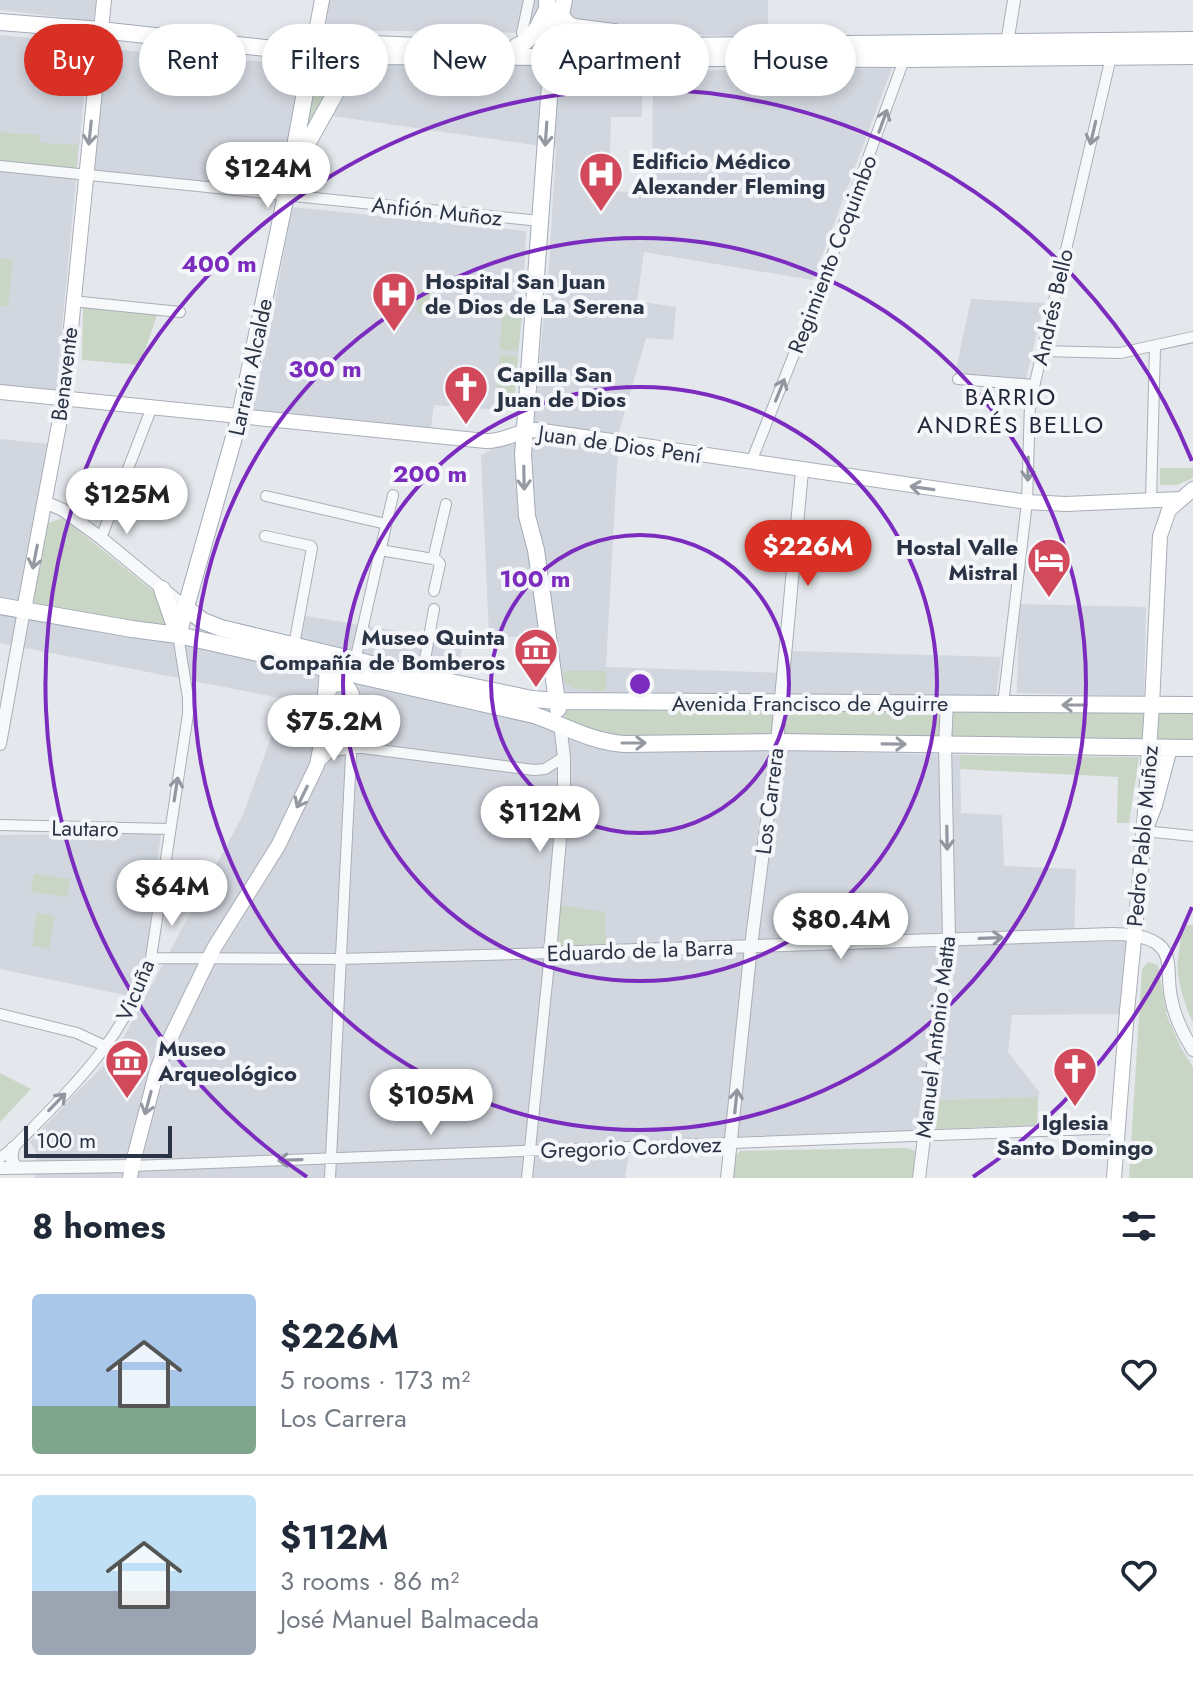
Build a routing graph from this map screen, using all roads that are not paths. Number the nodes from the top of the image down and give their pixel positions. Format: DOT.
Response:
graph roads {
  1 [pos="104,0"];
  2 [pos="322,0"];
  3 [pos="529,0"];
  4 [pos="1014,0"];
  5 [pos="554,6"];
  6 [pos="0,12"];
  7 [pos="0,22"];
  8 [pos="67,24"];
  9 [pos="93,24"];
  10 [pos="101,24"];
  11 [pos="317,24"];
  12 [pos="568,24"];
  13 [pos="123,27"];
  14 [pos="520,40"];
  15 [pos="1193,40"];
  16 [pos="262,42"];
  17 [pos="531,43"];
  18 [pos="388,47"];
  19 [pos="709,47"];
  20 [pos="709,50"];
  21 [pos="1006,50"];
  22 [pos="531,51"];
  23 [pos="904,51"];
  24 [pos="388,55"];
  25 [pos="1193,56"];
  26 [pos="1111,57"];
  27 [pos="94,96"];
  28 [pos="304,96"];
  29 [pos="334,96"];
  30 [pos="549,96"];
  31 [pos="0,166"];
  32 [pos="86,175"];
  33 [pos="290,176"];
  34 [pos="286,195"];
  35 [pos="540,221"];
  36 [pos="72,301"];
  37 [pos="180,312"];
  38 [pos="1193,337"];
  39 [pos="1155,347"];
  40 [pos="1042,351"];
  41 [pos="958,379"];
  42 [pos="1034,385"];
  43 [pos="0,392"];
  44 [pos="64,398"];
  45 [pos="152,407"];
  46 [pos="240,416"];
  47 [pos="525,430"];
  48 [pos="751,462"];
  49 [pos="802,471"];
  50 [pos="1193,489"];
  51 [pos="393,495"];
  52 [pos="266,496"];
  53 [pos="1186,499"];
  54 [pos="1151,500"];
  55 [pos="45,502"];
  56 [pos="1027,502"];
  57 [pos="446,504"];
  58 [pos="386,524"];
  59 [pos="265,536"];
  60 [pos="1160,536"];
  61 [pos="101,538"];
  62 [pos="380,550"];
  63 [pos="433,559"];
  64 [pos="162,589"];
  65 [pos="434,591"];
  66 [pos="0,606"];
  67 [pos="186,608"];
  68 [pos="434,609"];
  69 [pos="24,610"];
  70 [pos="178,635"];
  71 [pos="294,645"];
  72 [pos="352,664"];
  73 [pos="327,667"];
  74 [pos="422,676"];
  75 [pos="325,697"];
  76 [pos="353,699"];
  77 [pos="558,701"];
  78 [pos="780,703"];
  79 [pos="947,704"];
  80 [pos="1003,704"];
  81 [pos="1152,705"];
  82 [pos="1193,705"];
  83 [pos="560,724"];
  84 [pos="322,728"];
  85 [pos="351,731"];
  86 [pos="777,742"];
  87 [pos="0,744"];
  88 [pos="945,744"];
  89 [pos="1150,747"];
  90 [pos="350,748"];
  91 [pos="1169,748"];
  92 [pos="1193,748"];
  93 [pos="564,757"];
  94 [pos="317,765"];
  95 [pos="0,825"];
  96 [pos="169,829"];
  97 [pos="1144,831"];
  98 [pos="1193,836"];
  99 [pos="1134,935"];
  100 [pos="949,939"];
  101 [pos="751,946"];
  102 [pos="550,953"];
  103 [pos="151,958"];
  104 [pos="209,958"];
  105 [pos="340,959"];
  106 [pos="0,1014"];
  107 [pos="107,1047"];
  108 [pos="1193,1050"];
  109 [pos="1119,1128"];
  110 [pos="924,1134"];
  111 [pos="731,1143"];
  112 [pos="13,1148"];
  113 [pos="530,1151"];
  114 [pos="0,1158"];
  115 [pos="332,1158"];
  116 [pos="0,1168"];
  117 [pos="19,1168"];
  118 [pos="131,1172"];
  119 [pos="330,1178"];
  120 [pos="527,1178"];
  121 [pos="727,1178"];
  122 [pos="919,1178"];
  123 [pos="1114,1178"];
  1 -- 10 [label="main road, Benavente"];
  2 -- 11 [label="main road, Larraín Alcalde"];
  3 -- 14 [label="street"];
  4 -- 21 [label="street"];
  5 -- 12 [label="main road"];
  5 -- 14 [label="main road"];
  6 -- 9 [label="main road"];
  7 -- 8 [label="main road"];
  13 -- 16 [label="main road"];
  14 -- 17 [label="main road"];
  14 -- 18 [label="main road"];
  15 -- 21 [label="main road"];
  19 -- 23 [label="main road"];
  20 -- 23 [label="main road"];
  21 -- 23 [label="main road"];
  21 -- 26 [label="main road"];
  22 -- 24 [label="main road"];
  48 -- 23 [label="street, Regimiento Coquimbo, one-way"];
  25 -- 26 [label="main road"];
  26 -- 40 [label="street, Andrés Bello, one-way"];
  27 -- 32 [label="main road, Benavente, one-way"];
  28 -- 33 [label="main road, Larraín Alcalde"];
  29 -- 33 [label="main road"];
  30 -- 35 [label="main road, one-way"];
  31 -- 32 [label="street, Anfión Muñoz"];
  32 -- 34 [label="street, Anfión Muñoz"];
  32 -- 36 [label="main road, Benavente"];
  33 -- 34 [label="main road, Larraín Alcalde"];
  34 -- 35 [label="street, Anfión Muñoz"];
  34 -- 46 [label="main road, Larraín Alcalde"];
  35 -- 47 [label="main road"];
  36 -- 37 [label="street"];
  36 -- 44 [label="main road, Benavente"];
  38 -- 39 [label="street"];
  39 -- 40 [label="street"];
  39 -- 54 [label="street"];
  40 -- 42 [label="street, Andrés Bello"];
  41 -- 42 [label="street"];
  42 -- 56 [label="street, Andrés Bello, one-way"];
  43 -- 44 [label="main road, Juan de Dios Pení"];
  44 -- 45 [label="main road, Juan de Dios Pení"];
  44 -- 55 [label="main road, Benavente"];
  45 -- 46 [label="main road, Juan de Dios Pení"];
  45 -- 61 [label="street"];
  46 -- 47 [label="main road, Juan de Dios Pení"];
  46 -- 67 [label="main road, Larraín Alcalde"];
  47 -- 48 [label="main road, Juan de Dios Pení"];
  47 -- 77 [label="main road, one-way"];
  48 -- 49 [label="main road, Juan de Dios Pení"];
  56 -- 49 [label="main road, Juan de Dios Pení, one-way"];
  49 -- 78 [label="street, Los Carrera"];
  50 -- 53 [label="main road"];
  51 -- 58 [label="street"];
  52 -- 58 [label="street"];
  53 -- 54 [label="main road, Juan de Dios Pení"];
  53 -- 60 [label="main road, Pedro Pablo Muñoz"];
  54 -- 56 [label="main road, Juan de Dios Pení"];
  54 -- 60 [label="main road"];
  55 -- 61 [label="street, Avenida Francisco de Aguirre"];
  55 -- 69 [label="main road, Benavente, one-way"];
  56 -- 80 [label="street, Andrés Bello"];
  57 -- 63 [label="street"];
  58 -- 62 [label="street"];
  59 -- 71 [label="street"];
  60 -- 81 [label="main road, Pedro Pablo Muñoz"];
  61 -- 64 [label="street, Avenida Francisco de Aguirre"];
  62 -- 63 [label="street"];
  62 -- 72 [label="street"];
  63 -- 65 [label="street"];
  64 -- 67 [label="street, Avenida Francisco de Aguirre"];
  64 -- 70 [label="main road"];
  66 -- 69 [label="main road"];
  67 -- 70 [label="main road, Larraín Alcalde"];
  67 -- 71 [label="main road, Avenida Francisco de Aguirre"];
  68 -- 74 [label="street"];
  69 -- 70 [label="main road"];
  69 -- 87 [label="street, Benavente"];
  70 -- 73 [label="main road"];
  96 -- 70 [label="street, Vicuña, one-way"];
  71 -- 72 [label="main road, Avenida Francisco de Aguirre"];
  72 -- 73 [label="main road"];
  72 -- 74 [label="main road, Avenida Francisco de Aguirre"];
  72 -- 76 [label="street"];
  72 -- 83 [label="main road, Avenida Francisco de Aguirre"];
  73 -- 75 [label="main road"];
  74 -- 77 [label="main road, Avenida Francisco de Aguirre"];
  75 -- 76 [label="main road"];
  75 -- 84 [label="main road"];
  76 -- 85 [label="street"];
  77 -- 78 [label="main road, Avenida Francisco de Aguirre"];
  77 -- 83 [label="main road"];
  78 -- 79 [label="main road, Avenida Francisco de Aguirre"];
  78 -- 86 [label="street, Los Carrera"];
  79 -- 80 [label="main road, Avenida Francisco de Aguirre"];
  79 -- 88 [label="street, Manuel Antonio Matta"];
  81 -- 80 [label="main road, Avenida Francisco de Aguirre, one-way"];
  81 -- 82 [label="main road, Avenida Francisco de Aguirre"];
  81 -- 89 [label="main road, Pedro Pablo Muñoz"];
  83 -- 86 [label="main road, Avenida Francisco de Aguirre, one-way"];
  83 -- 93 [label="street"];
  84 -- 85 [label="main road"];
  84 -- 94 [label="main road"];
  85 -- 90 [label="street"];
  86 -- 88 [label="main road, Avenida Francisco de Aguirre, one-way"];
  86 -- 101 [label="street, Los Carrera"];
  88 -- 89 [label="main road, Avenida Francisco de Aguirre"];
  88 -- 100 [label="street, Manuel Antonio Matta, one-way"];
  89 -- 91 [label="main road, Avenida Francisco de Aguirre"];
  89 -- 97 [label="main road, Pedro Pablo Muñoz"];
  90 -- 93 [label="street"];
  90 -- 94 [label="street"];
  90 -- 105 [label="street"];
  91 -- 92 [label="main road, Avenida Francisco de Aguirre"];
  91 -- 97 [label="main road"];
  93 -- 102 [label="street"];
  94 -- 104 [label="main road, one-way"];
  95 -- 96 [label="street, Lautaro"];
  96 -- 103 [label="street, Vicuña"];
  97 -- 98 [label="street"];
  97 -- 99 [label="main road, Pedro Pablo Muñoz"];
  100 -- 99 [label="street, Eduardo de la Barra, one-way"];
  99 -- 108 [label="street"];
  99 -- 109 [label="main road, Pedro Pablo Muñoz"];
  100 -- 101 [label="street, Eduardo de la Barra"];
  100 -- 110 [label="street, Manuel Antonio Matta"];
  101 -- 102 [label="street, Eduardo de la Barra"];
  111 -- 101 [label="street, Los Carrera, one-way"];
  102 -- 105 [label="street, Eduardo de la Barra"];
  102 -- 113 [label="street"];
  103 -- 104 [label="street, Eduardo de la Barra"];
  103 -- 107 [label="street, Vicuña"];
  104 -- 105 [label="street, Eduardo de la Barra"];
  104 -- 118 [label="main road, one-way"];
  105 -- 115 [label="street"];
  106 -- 107 [label="street"];
  112 -- 107 [label="street, Vicuña, one-way"];
  109 -- 110 [label="street, Gregorio Cordovez"];
  109 -- 123 [label="main road, Pedro Pablo Muñoz"];
  110 -- 111 [label="street, Gregorio Cordovez"];
  110 -- 122 [label="street, Manuel Antonio Matta"];
  111 -- 113 [label="street, Gregorio Cordovez"];
  111 -- 121 [label="street, Los Carrera"];
  112 -- 114 [label="street, Vicuña"];
  112 -- 117 [label="street"];
  113 -- 115 [label="street, Gregorio Cordovez"];
  113 -- 120 [label="street"];
  115 -- 118 [label="street, Gregorio Cordovez, one-way"];
  115 -- 119 [label="street"];
  116 -- 117 [label="street, Gregorio Cordovez"];
  117 -- 118 [label="street, Gregorio Cordovez"];
}
